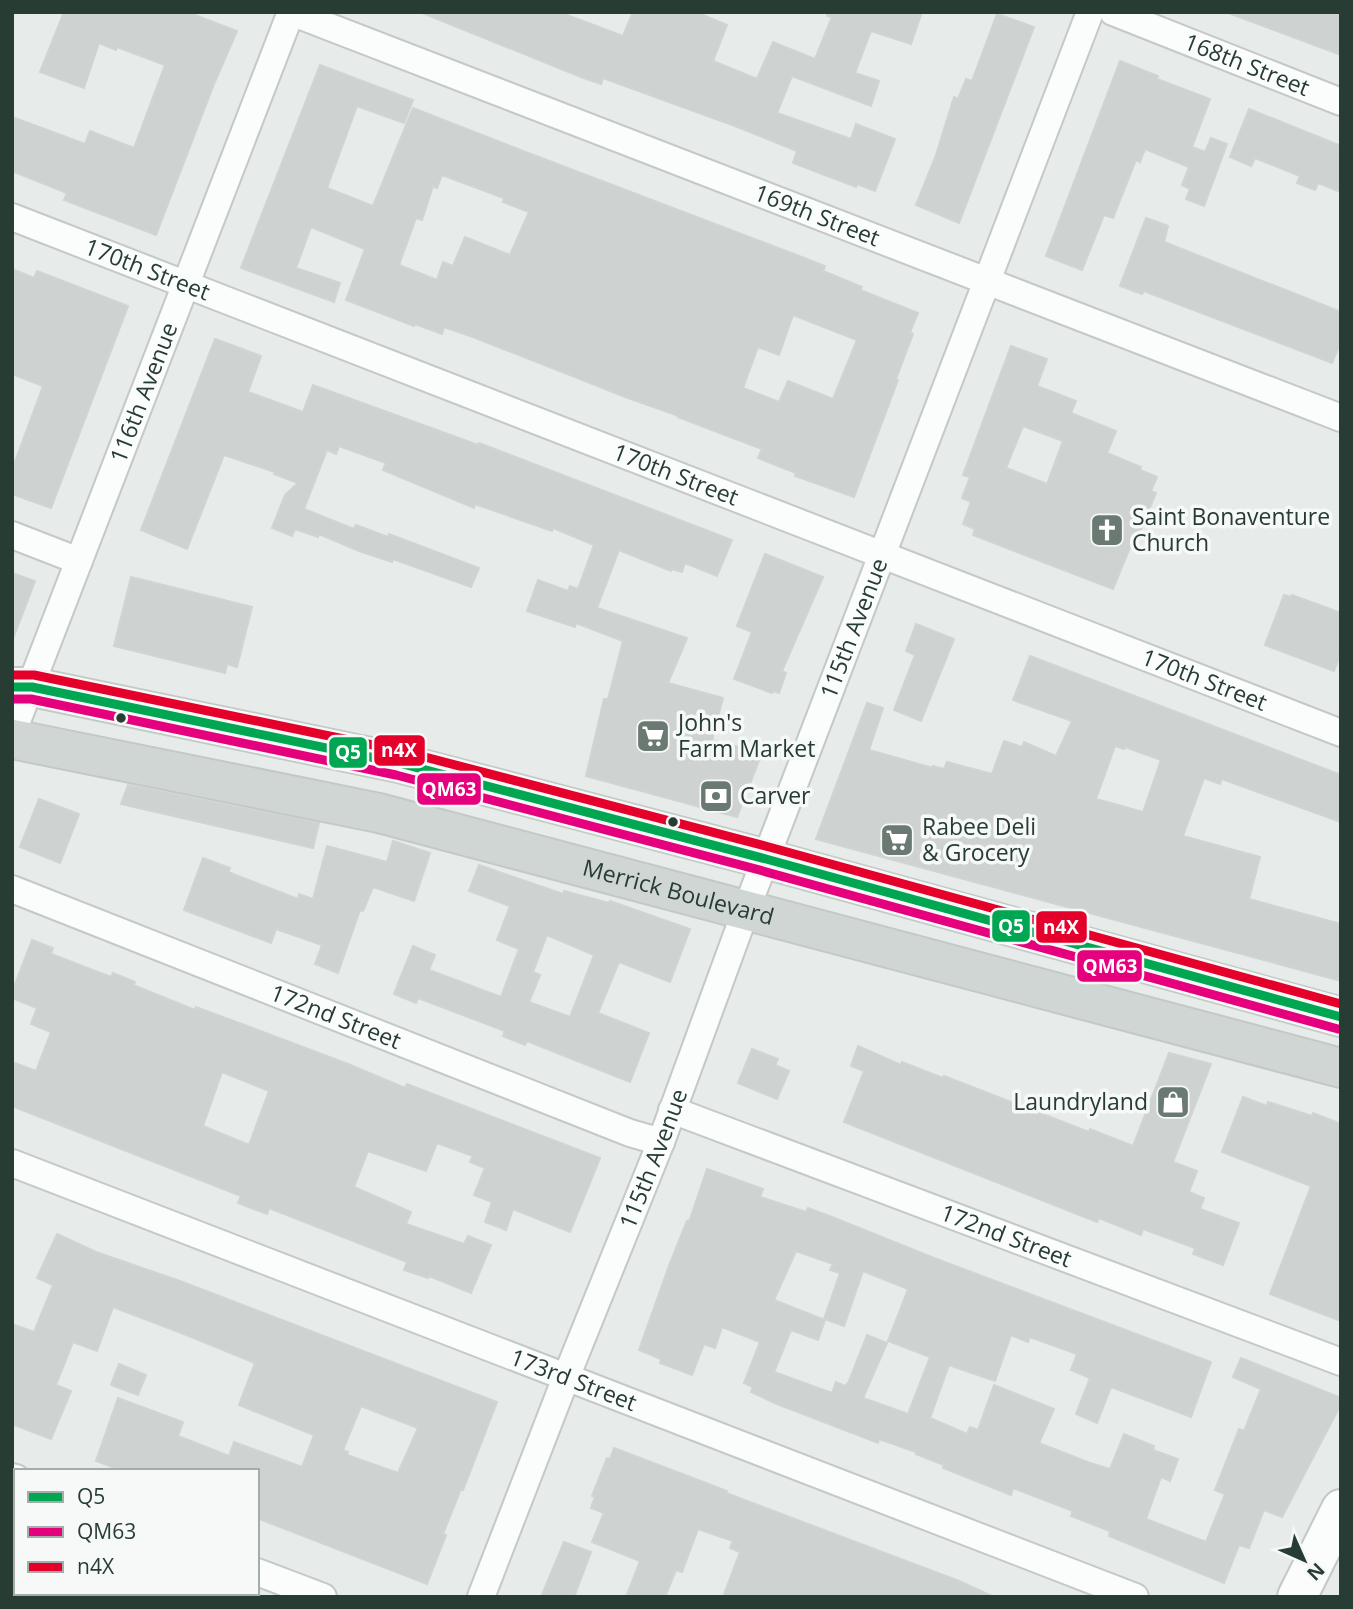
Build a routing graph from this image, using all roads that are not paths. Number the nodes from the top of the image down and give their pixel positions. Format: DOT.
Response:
graph roads {
  1 [pos="291,12"];
  2 [pos="1090,12"];
  3 [pos="1114,12"];
  4 [pos="1341,102"];
  5 [pos="12,217"];
  6 [pos="987,280"];
  7 [pos="187,283"];
  8 [pos="1341,418"];
  9 [pos="12,536"];
  10 [pos="881,555"];
  11 [pos="79,561"];
  12 [pos="22,687"];
  13 [pos="1341,733"];
  14 [pos="12,734"];
  15 [pos="12,739"];
  16 [pos="376,759"];
  17 [pos="369,811"];
  18 [pos="766,859"];
  19 [pos="12,889"];
  20 [pos="746,910"];
  21 [pos="1341,1017"];
  22 [pos="1341,1068"];
  23 [pos="672,1110"];
  24 [pos="661,1142"];
  25 [pos="12,1163"];
  26 [pos="1341,1362"];
  27 [pos="566,1375"];
  28 [pos="1341,1509"];
  29 [pos="259,1573"];
  30 [pos="323,1597"];
  31 [pos="481,1597"];
  32 [pos="1135,1597"];
  33 [pos="1297,1597"];
  1 -- 6 [label="street, 169th Street"];
  1 -- 7 [label="street, 116th Avenue"];
  2 -- 6 [label="street, 115th Avenue"];
  3 -- 4 [label="street, 168th Street"];
  5 -- 7 [label="street, 170th Street"];
  6 -- 8 [label="street, 169th Street"];
  6 -- 10 [label="street, 115th Avenue"];
  7 -- 10 [label="street, 170th Street"];
  7 -- 11 [label="street, 116th Avenue"];
  9 -- 11 [label="street"];
  10 -- 13 [label="street, 170th Street"];
  10 -- 18 [label="street, 115th Avenue"];
  11 -- 12 [label="street, 116th Avenue"];
  12 -- 14 [label="street, 116th Avenue"];
  12 -- 16 [label="main road"];
  15 -- 17 [label="main road, Merrick Boulevard"];
  16 -- 17 [label="main road"];
  16 -- 18 [label="main road"];
  17 -- 20 [label="main road, Merrick Boulevard"];
  18 -- 20 [label="street, 115th Avenue"];
  18 -- 21 [label="main road"];
  19 -- 24 [label="street, 172nd Street"];
  20 -- 22 [label="main road, Merrick Boulevard"];
  20 -- 23 [label="street, 115th Avenue"];
  23 -- 24 [label="street, 115th Avenue"];
  23 -- 26 [label="street, 172nd Street"];
  24 -- 27 [label="street, 115th Avenue"];
  25 -- 27 [label="street, 173rd Street"];
  27 -- 31 [label="street, 115th Avenue"];
  27 -- 32 [label="street, 173rd Street"];
  28 -- 33 [label="main road"];
  29 -- 30 [label="street"];
}
